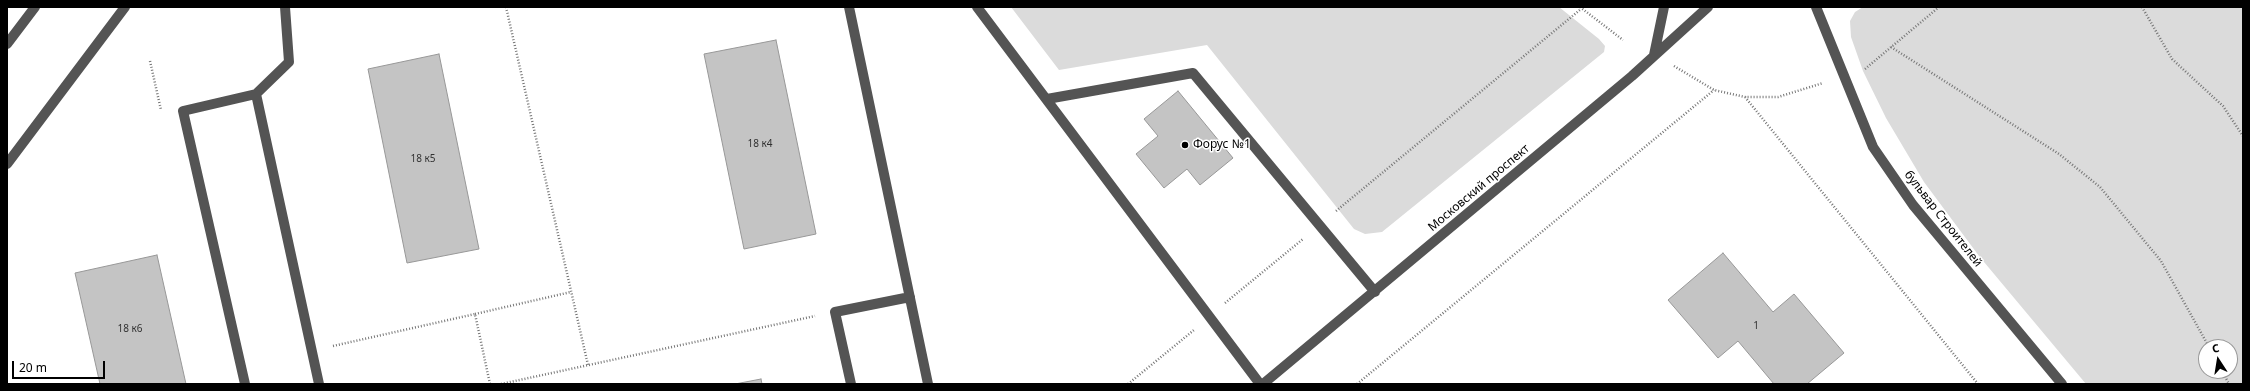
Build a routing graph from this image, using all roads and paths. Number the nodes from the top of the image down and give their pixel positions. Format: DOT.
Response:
graph roads {
  1 [pos="35,7"];
  2 [pos="125,7"];
  3 [pos="285,7"];
  4 [pos="506,7"];
  5 [pos="849,7"];
  6 [pos="977,7"];
  7 [pos="1664,7"];
  8 [pos="1708,7"];
  9 [pos="1816,7"];
  10 [pos="1939,7"];
  11 [pos="2142,7"];
  12 [pos="1580,8"];
  13 [pos="1622,40"];
  14 [pos="7,44"];
  15 [pos="1891,47"];
  16 [pos="1654,55"];
  17 [pos="1670,63"];
  18 [pos="1863,71"];
  19 [pos="1823,83"];
  20 [pos="1714,90"];
  21 [pos="256,94"];
  22 [pos="1745,97"];
  23 [pos="1047,99"];
  24 [pos="2243,136"];
  25 [pos="7,164"];
  26 [pos="1319,225"];
  27 [pos="571,292"];
  28 [pos="1375,292"];
  29 [pos="910,297"];
  30 [pos="834,312"];
  31 [pos="475,314"];
  32 [pos="1210,317"];
  33 [pos="2205,339"];
  34 [pos="312,350"];
  35 [pos="588,365"];
  36 [pos="244,384"];
  37 [pos="319,384"];
  38 [pos="490,384"];
  39 [pos="501,384"];
  40 [pos="851,384"];
  41 [pos="928,384"];
  42 [pos="1128,384"];
  43 [pos="1260,384"];
  44 [pos="1263,384"];
  45 [pos="1357,384"];
  46 [pos="1978,384"];
  47 [pos="2062,384"];
  1 -- 14 [label="street"];
  2 -- 25 [label="street"];
  3 -- 21 [label="street"];
  4 -- 27 [label="path"];
  5 -- 29 [label="street"];
  6 -- 23 [label="street"];
  7 -- 16 [label="street"];
  8 -- 16 [label="street, Московский проспект"];
  9 -- 47 [label="street, бульвар Строителей"];
  10 -- 15 [label="path"];
  11 -- 24 [label="path"];
  12 -- 13 [label="path"];
  12 -- 26 [label="path"];
  15 -- 18 [label="path"];
  15 -- 33 [label="path"];
  16 -- 28 [label="street, Московский проспект"];
  17 -- 20 [label="path"];
  19 -- 22 [label="path"];
  20 -- 22 [label="path"];
  20 -- 45 [label="path"];
  21 -- 34 [label="street"];
  21 -- 36 [label="street"];
  22 -- 46 [label="path"];
  23 -- 26 [label="street"];
  23 -- 32 [label="street"];
  26 -- 28 [label="street"];
  26 -- 32 [label="path"];
  27 -- 31 [label="path"];
  27 -- 35 [label="path"];
  28 -- 44 [label="street, Московский проспект"];
  29 -- 30 [label="street"];
  29 -- 41 [label="street"];
  30 -- 35 [label="path"];
  30 -- 40 [label="street"];
  31 -- 34 [label="path"];
  31 -- 38 [label="path"];
  32 -- 42 [label="path"];
  32 -- 43 [label="street"];
  34 -- 37 [label="street"];
  35 -- 39 [label="path"];
}
